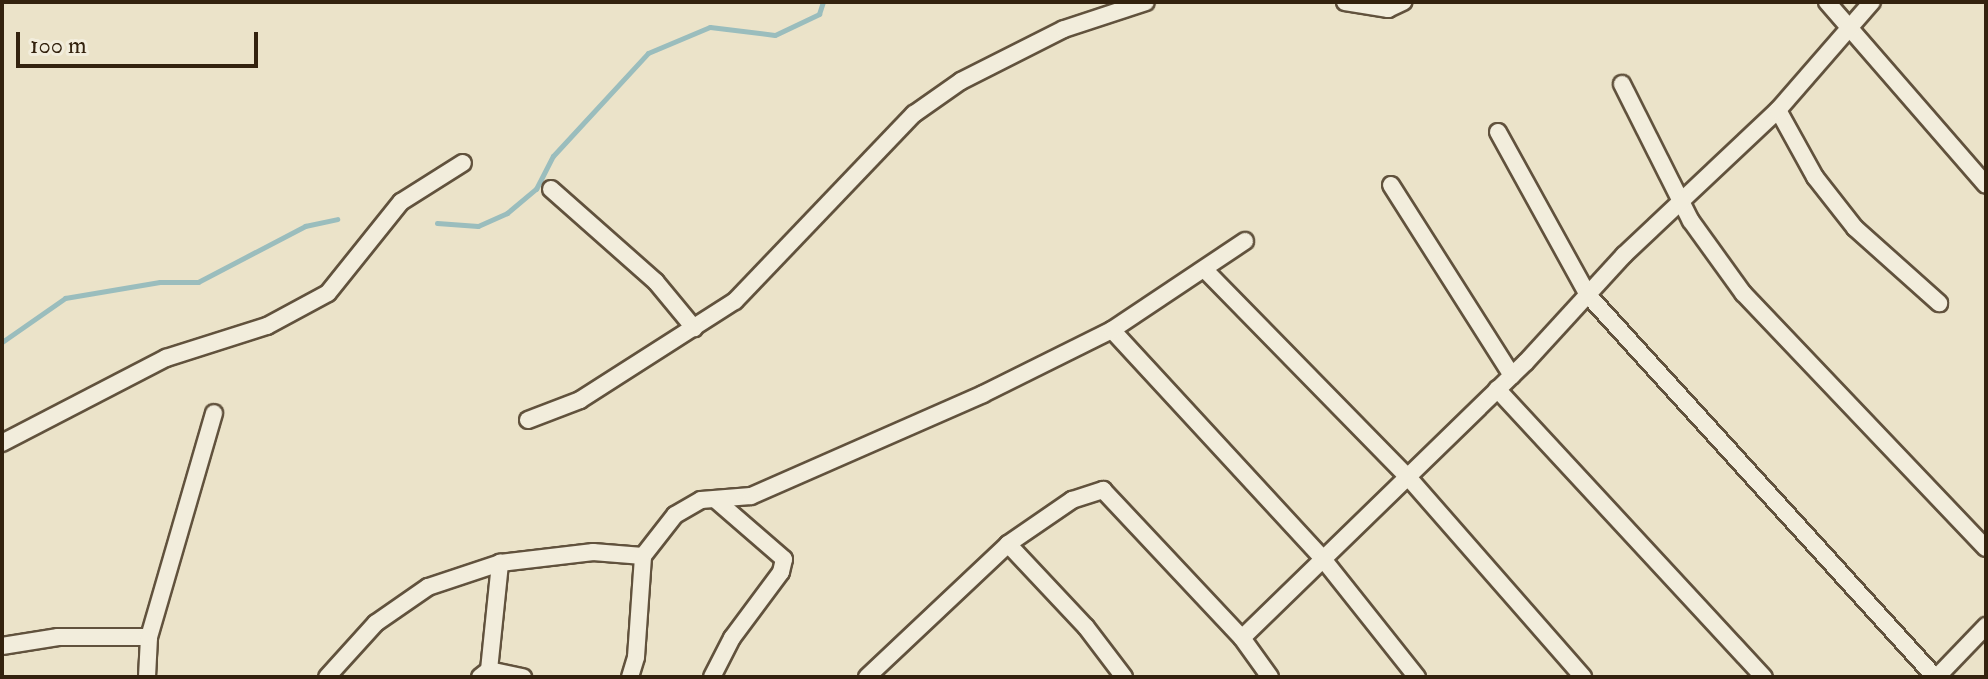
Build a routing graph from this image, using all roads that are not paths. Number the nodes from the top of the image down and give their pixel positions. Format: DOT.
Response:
graph roads {
  1 [pos="1146,2"];
  2 [pos="1345,2"];
  3 [pos="1403,2"];
  4 [pos="1827,2"];
  5 [pos="1872,2"];
  6 [pos="1847,27"];
  7 [pos="1622,84"];
  8 [pos="1778,110"];
  9 [pos="1498,132"];
  10 [pos="463,163"];
  11 [pos="1391,185"];
  12 [pos="1986,185"];
  13 [pos="551,189"];
  14 [pos="1683,203"];
  15 [pos="1245,241"];
  16 [pos="1206,271"];
  17 [pos="1588,295"];
  18 [pos="1939,303"];
  19 [pos="694,328"];
  20 [pos="1112,330"];
  21 [pos="1512,376"];
  22 [pos="1497,389"];
  23 [pos="214,413"];
  24 [pos="528,420"];
  25 [pos="2,443"];
  26 [pos="1408,477"];
  27 [pos="717,501"];
  28 [pos="1008,544"];
  29 [pos="1986,548"];
  30 [pos="643,556"];
  31 [pos="1323,559"];
  32 [pos="500,563"];
  33 [pos="1986,626"];
  34 [pos="149,637"];
  35 [pos="1242,638"];
  36 [pos="2,646"];
  37 [pos="484,673"];
  38 [pos="147,677"];
  39 [pos="327,677"];
  40 [pos="523,677"];
  41 [pos="630,677"];
  42 [pos="712,677"];
  43 [pos="867,677"];
  44 [pos="1124,677"];
  45 [pos="1270,677"];
  46 [pos="1417,677"];
  47 [pos="1583,677"];
  48 [pos="1764,677"];
  49 [pos="1936,677"];
  1 -- 19 [label="street"];
  2 -- 3 [label="street"];
  4 -- 6 [label="street"];
  5 -- 6 [label="street"];
  6 -- 8 [label="street"];
  6 -- 12 [label="street"];
  7 -- 14 [label="street"];
  8 -- 14 [label="street"];
  8 -- 18 [label="street"];
  9 -- 17 [label="street"];
  10 -- 25 [label="street"];
  11 -- 21 [label="street"];
  13 -- 19 [label="street"];
  14 -- 17 [label="street"];
  14 -- 29 [label="street"];
  15 -- 16 [label="street"];
  16 -- 20 [label="street"];
  16 -- 26 [label="street"];
  17 -- 21 [label="street"];
  17 -- 49 [label="street"];
  19 -- 24 [label="street"];
  20 -- 27 [label="street"];
  20 -- 31 [label="street"];
  21 -- 22 [label="street"];
  22 -- 26 [label="street"];
  22 -- 48 [label="street"];
  23 -- 34 [label="street"];
  26 -- 31 [label="street"];
  26 -- 47 [label="street"];
  27 -- 30 [label="street"];
  27 -- 42 [label="street"];
  28 -- 35 [label="street"];
  28 -- 43 [label="street"];
  28 -- 44 [label="street"];
  30 -- 32 [label="street"];
  30 -- 41 [label="street"];
  31 -- 35 [label="street"];
  31 -- 46 [label="street"];
  32 -- 37 [label="street"];
  32 -- 39 [label="street"];
  33 -- 49 [label="street"];
  34 -- 36 [label="street"];
  34 -- 38 [label="street"];
  35 -- 45 [label="street"];
  37 -- 40 [label="street"];
}
